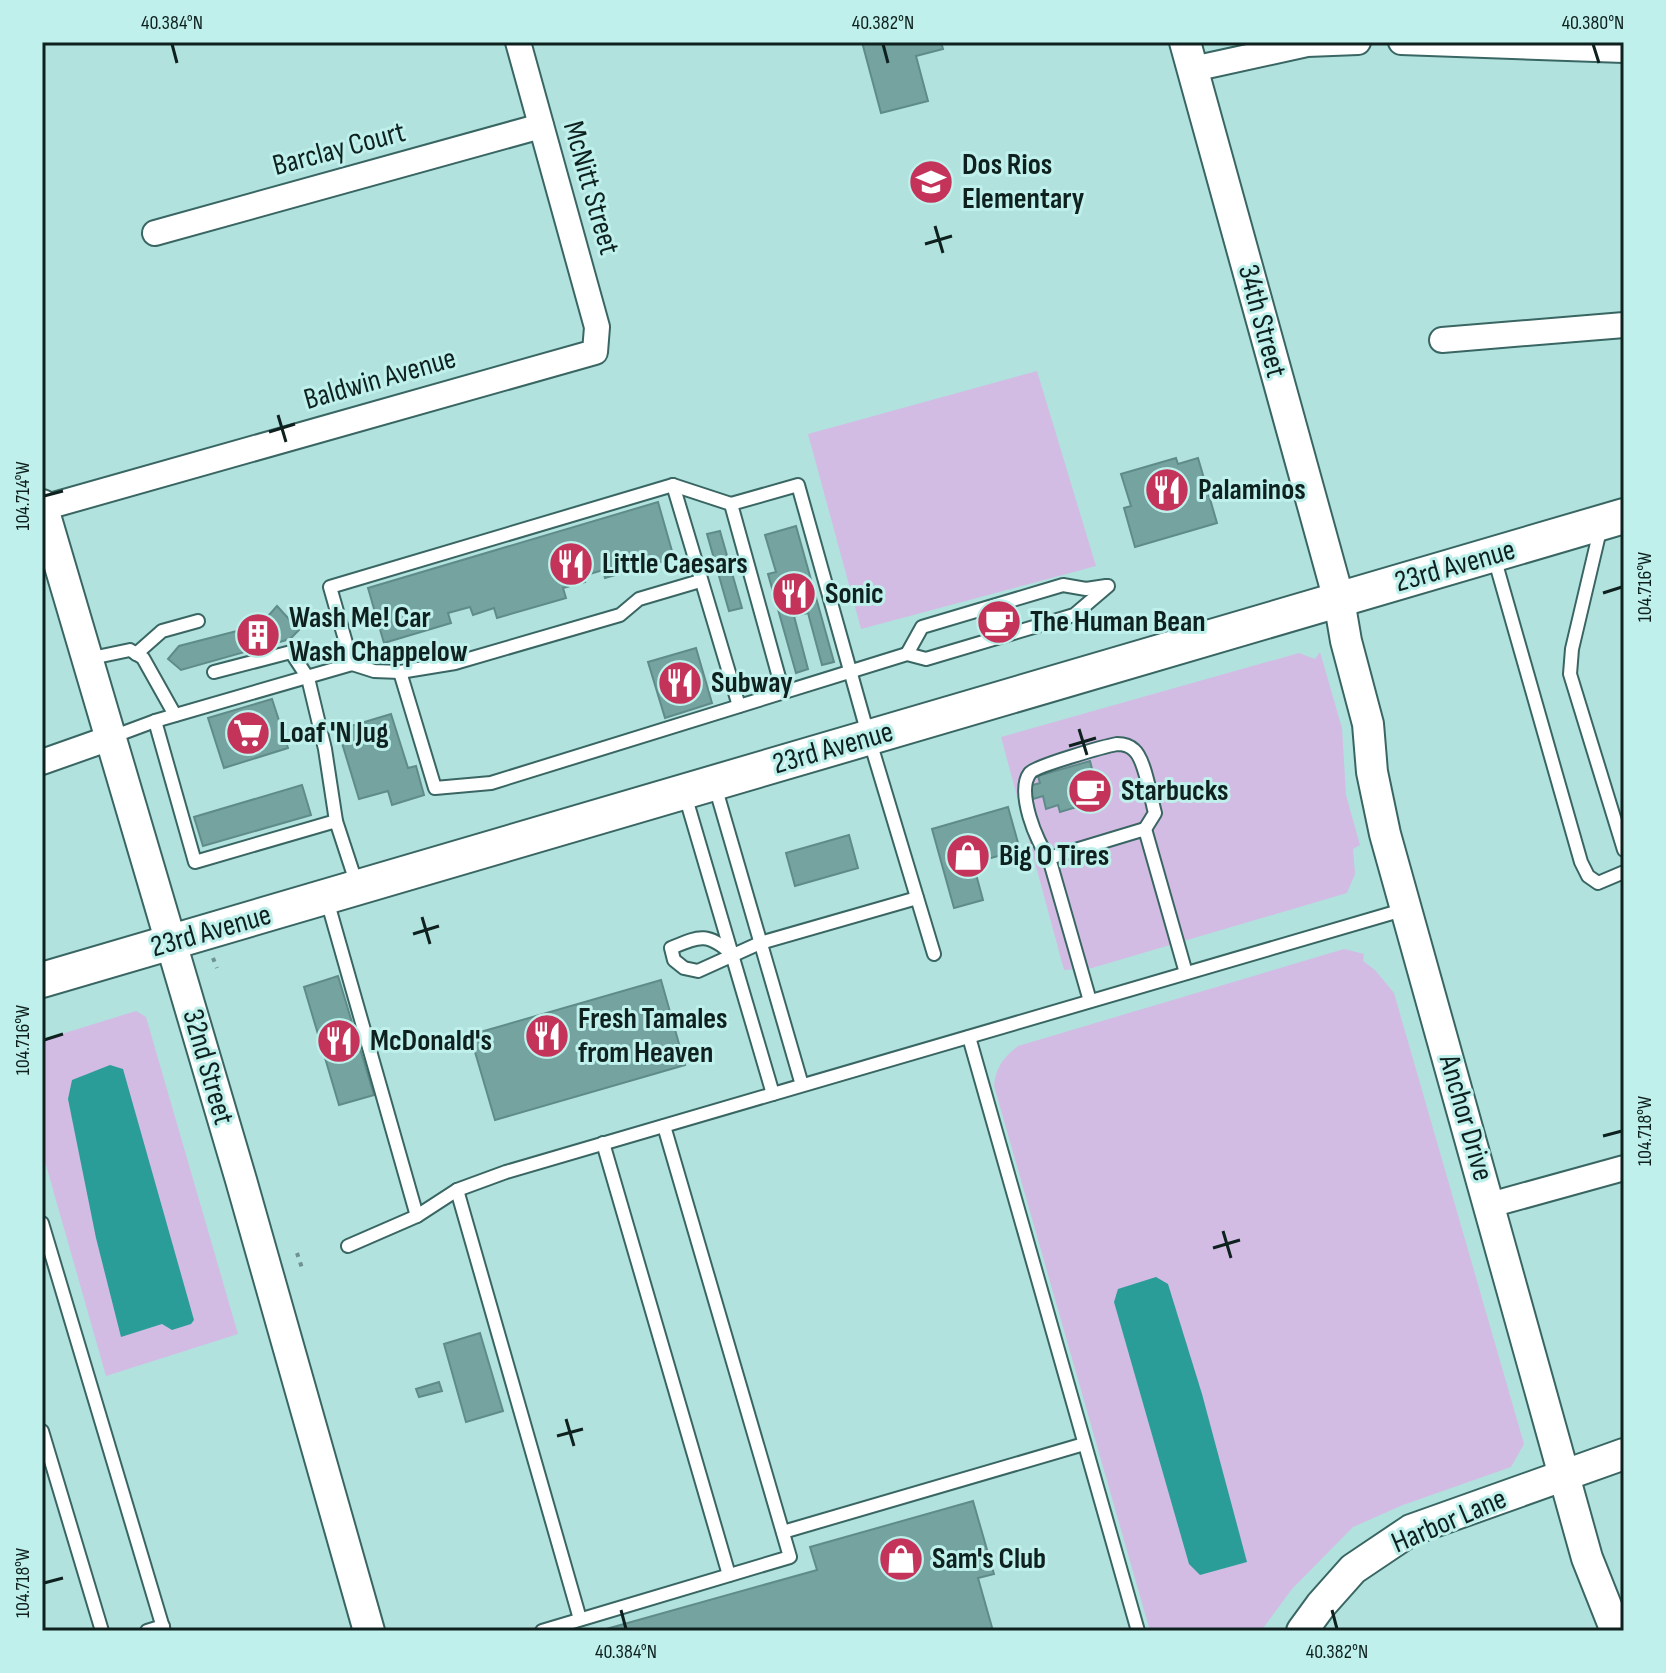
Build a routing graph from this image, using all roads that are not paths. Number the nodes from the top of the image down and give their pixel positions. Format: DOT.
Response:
graph roads {
  1 [pos="518,42"];
  2 [pos="1358,42"];
  3 [pos="1401,42"];
  4 [pos="1624,50"];
  5 [pos="1189,56"];
  6 [pos="541,126"];
  7 [pos="155,233"];
  8 [pos="1624,325"];
  9 [pos="1442,340"];
  10 [pos="595,352"];
  11 [pos="673,485"];
  12 [pos="731,504"];
  13 [pos="42,506"];
  14 [pos="1613,520"];
  15 [pos="1494,555"];
  16 [pos="700,581"];
  17 [pos="1339,600"];
  18 [pos="198,621"];
  19 [pos="136,654"];
  20 [pos="907,654"];
  21 [pos="86,659"];
  22 [pos="352,664"];
  23 [pos="850,671"];
  24 [pos="214,672"];
  25 [pos="400,672"];
  26 [pos="308,678"];
  27 [pos="783,692"];
  28 [pos="739,706"];
  29 [pos="175,715"];
  30 [pos="155,721"];
  31 [pos="110,738"];
  32 [pos="869,738"];
  33 [pos="42,762"];
  34 [pos="700,787"];
  35 [pos="336,821"];
  36 [pos="1145,829"];
  37 [pos="1624,850"];
  38 [pos="1049,858"];
  39 [pos="1624,872"];
  40 [pos="342,892"];
  41 [pos="917,898"];
  42 [pos="1406,909"];
  43 [pos="171,942"];
  44 [pos="760,943"];
  45 [pos="732,954"];
  46 [pos="934,954"];
  47 [pos="1186,973"];
  48 [pos="42,980"];
  49 [pos="1090,1001"];
  50 [pos="969,1037"];
  51 [pos="802,1085"];
  52 [pos="773,1094"];
  53 [pos="664,1126"];
  54 [pos="603,1143"];
  55 [pos="1624,1168"];
  56 [pos="457,1190"];
  57 [pos="1490,1205"];
  58 [pos="417,1216"];
  59 [pos="42,1223"];
  60 [pos="348,1246"];
  61 [pos="56,1273"];
  62 [pos="42,1277"];
  63 [pos="42,1431"];
  64 [pos="1084,1444"];
  65 [pos="1624,1454"];
  66 [pos="1563,1474"];
  67 [pos="783,1532"];
  68 [pos="729,1575"];
  69 [pos="580,1619"];
  70 [pos="164,1629"];
  71 [pos="102,1631"];
  72 [pos="147,1631"];
  73 [pos="369,1631"];
  74 [pos="542,1631"];
  75 [pos="1138,1631"];
  76 [pos="1302,1631"];
  77 [pos="1616,1631"];
  1 -- 6 [label="street, McNitt Street"];
  2 -- 5 [label="street"];
  3 -- 4 [label="street"];
  5 -- 17 [label="street, 34th Street"];
  6 -- 7 [label="street, Barclay Court"];
  6 -- 10 [label="street, McNitt Street"];
  8 -- 9 [label="street"];
  10 -- 13 [label="street, Baldwin Avenue"];
  11 -- 12 [label="lane"];
  11 -- 16 [label="lane"];
  11 -- 22 [label="lane"];
  12 -- 23 [label="lane"];
  12 -- 27 [label="lane"];
  13 -- 21 [label="street, 32nd Street"];
  14 -- 15 [label="main road, 23rd Avenue"];
  14 -- 37 [label="lane"];
  15 -- 17 [label="main road, 23rd Avenue"];
  15 -- 39 [label="lane"];
  16 -- 25 [label="lane"];
  16 -- 28 [label="lane"];
  17 -- 32 [label="main road, 23rd Avenue"];
  17 -- 42 [label="street, Anchor Drive"];
  18 -- 19 [label="lane"];
  19 -- 21 [label="lane"];
  19 -- 29 [label="lane"];
  20 -- 20 [label="lane"];
  20 -- 23 [label="lane"];
  21 -- 31 [label="street, 32nd Street"];
  22 -- 25 [label="lane"];
  22 -- 26 [label="lane"];
  23 -- 27 [label="lane"];
  23 -- 32 [label="lane"];
  24 -- 26 [label="lane"];
  25 -- 28 [label="lane"];
  26 -- 29 [label="lane"];
  26 -- 35 [label="lane"];
  27 -- 28 [label="lane"];
  29 -- 30 [label="lane"];
  30 -- 31 [label="lane"];
  30 -- 35 [label="lane"];
  31 -- 33 [label="street"];
  31 -- 43 [label="street, 32nd Street"];
  32 -- 34 [label="main road, 23rd Avenue"];
  32 -- 41 [label="lane"];
  34 -- 40 [label="main road, 23rd Avenue"];
  34 -- 44 [label="lane"];
  34 -- 45 [label="lane"];
  35 -- 40 [label="lane"];
  36 -- 38 [label="lane"];
  36 -- 38 [label="lane"];
  36 -- 47 [label="lane"];
  38 -- 49 [label="lane"];
  40 -- 43 [label="main road, 23rd Avenue"];
  40 -- 58 [label="lane"];
  41 -- 44 [label="lane"];
  41 -- 46 [label="lane"];
  42 -- 47 [label="lane"];
  42 -- 57 [label="street, Anchor Drive"];
  43 -- 48 [label="main road, 23rd Avenue"];
  43 -- 73 [label="street, 32nd Street"];
  44 -- 45 [label="lane"];
  44 -- 51 [label="lane"];
  45 -- 52 [label="lane"];
  47 -- 49 [label="lane"];
  49 -- 50 [label="lane"];
  50 -- 51 [label="lane"];
  50 -- 64 [label="lane"];
  51 -- 52 [label="lane"];
  52 -- 53 [label="lane"];
  53 -- 54 [label="lane"];
  53 -- 67 [label="lane"];
  54 -- 56 [label="lane"];
  54 -- 68 [label="lane"];
  55 -- 57 [label="street"];
  56 -- 58 [label="lane"];
  56 -- 69 [label="lane"];
  57 -- 66 [label="street, Anchor Drive"];
  58 -- 60 [label="lane"];
  59 -- 61 [label="lane"];
  61 -- 62 [label="lane"];
  61 -- 70 [label="lane"];
  63 -- 71 [label="lane"];
  64 -- 67 [label="lane"];
  64 -- 75 [label="lane"];
  65 -- 66 [label="street, Harbor Lane"];
  66 -- 76 [label="street, Harbor Lane"];
  66 -- 77 [label="street, Anchor Drive"];
  67 -- 68 [label="lane"];
  68 -- 69 [label="lane"];
  69 -- 74 [label="lane"];
  70 -- 72 [label="lane"];
}
